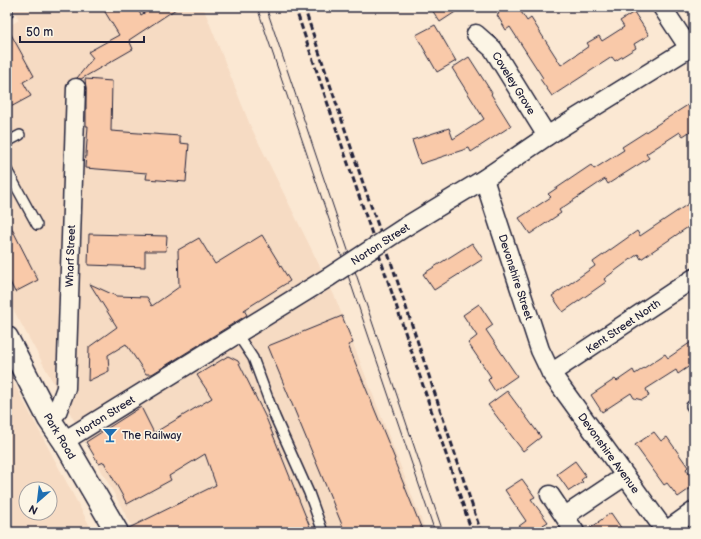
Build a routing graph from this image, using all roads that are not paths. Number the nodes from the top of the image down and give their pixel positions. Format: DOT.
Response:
graph roads {
  1 [pos="662,7"];
  2 [pos="476,34"];
  3 [pos="692,46"];
  4 [pos="76,88"];
  5 [pos="20,136"];
  6 [pos="547,136"];
  7 [pos="7,142"];
  8 [pos="7,170"];
  9 [pos="484,179"];
  10 [pos="37,225"];
  11 [pos="694,278"];
  12 [pos="237,334"];
  13 [pos="7,338"];
  14 [pos="552,374"];
  15 [pos="49,419"];
  16 [pos="64,441"];
  17 [pos="625,476"];
  18 [pos="550,495"];
  19 [pos="694,512"];
  20 [pos="565,516"];
  21 [pos="116,532"];
  22 [pos="323,532"];
  23 [pos="575,532"];
  24 [pos="666,532"];
  1 -- 3 [label="street"];
  2 -- 6 [label="street, Coveley Grove"];
  3 -- 6 [label="street, Norton Street"];
  4 -- 15 [label="street, Wharf Street"];
  5 -- 7 [label="lane"];
  6 -- 9 [label="street, Norton Street"];
  8 -- 10 [label="lane"];
  9 -- 12 [label="street, Norton Street, bridge"];
  9 -- 14 [label="street, Devonshire Street"];
  11 -- 14 [label="street, Kent Street North"];
  12 -- 16 [label="street, Norton Street"];
  12 -- 22 [label="lane"];
  13 -- 15 [label="street, Park Road"];
  14 -- 17 [label="street, Devonshire Avenue"];
  15 -- 16 [label="street, Park Road"];
  16 -- 21 [label="street, Park Road"];
  17 -- 20 [label="street"];
  17 -- 24 [label="street, Devonshire Avenue"];
  18 -- 20 [label="street"];
  19 -- 24 [label="street"];
  20 -- 23 [label="street"];
}
